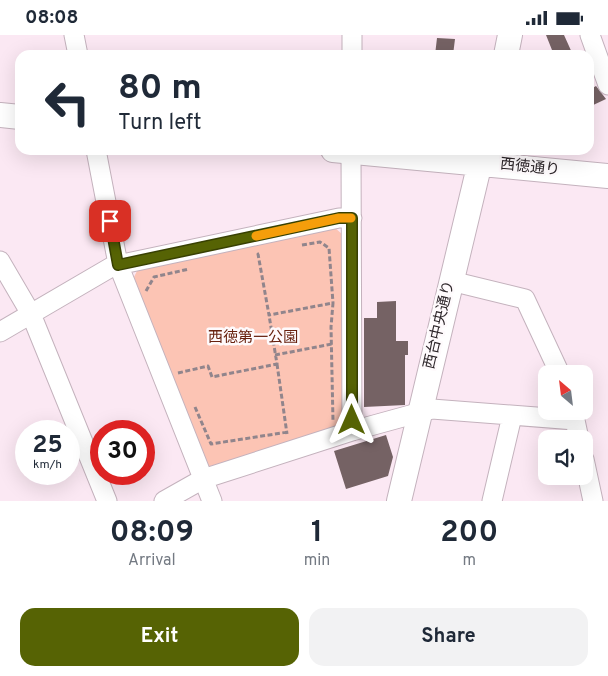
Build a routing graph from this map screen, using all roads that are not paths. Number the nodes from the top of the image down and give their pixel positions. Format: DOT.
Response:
graph roads {
  1 [pos="74,35"];
  2 [pos="352,35"];
  3 [pos="510,35"];
  4 [pos="590,35"];
  5 [pos="77,50"];
  6 [pos="352,50"];
  7 [pos="507,50"];
  8 [pos="608,85"];
  9 [pos="0,115"];
  10 [pos="15,116"];
  11 [pos="97,155"];
  12 [pos="345,155"];
  13 [pos="436,155"];
  14 [pos="481,157"];
  15 [pos="608,177"];
  16 [pos="352,218"];
  17 [pos="0,261"];
  18 [pos="118,265"];
  19 [pos="451,281"];
  20 [pos="31,314"];
  21 [pos="0,332"];
  22 [pos="556,365"];
  23 [pos="420,412"];
  24 [pos="512,416"];
  25 [pos="538,416"];
  26 [pos="352,431"];
  27 [pos="203,479"];
  28 [pos="590,485"];
  29 [pos="107,501"];
  30 [pos="164,501"];
  31 [pos="212,501"];
  32 [pos="399,501"];
  33 [pos="492,501"];
  34 [pos="593,501"];
  1 -- 5 [label="street"];
  2 -- 6 [label="street"];
  3 -- 7 [label="street"];
  4 -- 8 [label="street"];
  9 -- 10 [label="street"];
  11 -- 18 [label="street"];
  12 -- 16 [label="street"];
  13 -- 14 [label="street, 西徳通り"];
  14 -- 15 [label="street, 西徳通り"];
  14 -- 19 [label="street, 西台中央通り"];
  16 -- 18 [label="street"];
  16 -- 26 [label="street"];
  17 -- 20 [label="street"];
  18 -- 20 [label="street"];
  18 -- 27 [label="street"];
  19 -- 22 [label="street"];
  19 -- 23 [label="street, 西台中央通り"];
  20 -- 21 [label="street"];
  20 -- 29 [label="street"];
  23 -- 24 [label="street"];
  23 -- 26 [label="street"];
  23 -- 32 [label="street, 西台中央通り"];
  24 -- 25 [label="street"];
  24 -- 33 [label="street"];
  26 -- 27 [label="street"];
  27 -- 30 [label="street"];
  27 -- 31 [label="street"];
  28 -- 34 [label="street"];
}
